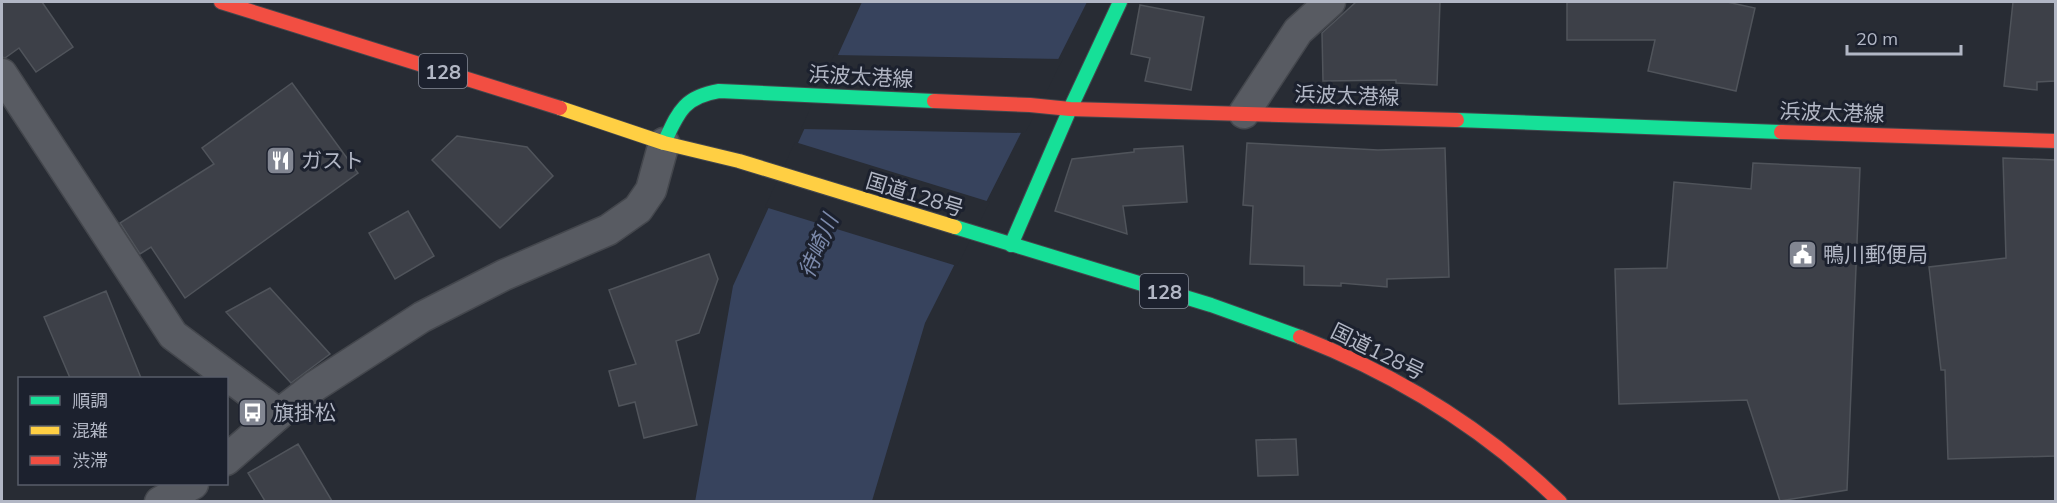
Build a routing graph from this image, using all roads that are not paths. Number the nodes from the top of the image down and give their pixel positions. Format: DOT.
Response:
graph roads {
  1 [pos="222,2"];
  2 [pos="1120,2"];
  3 [pos="1330,2"];
  4 [pos="2,74"];
  5 [pos="1070,109"];
  6 [pos="1244,113"];
  7 [pos="2055,141"];
  8 [pos="664,143"];
  9 [pos="1011,245"];
  10 [pos="279,414"];
  11 [pos="228,458"];
  12 [pos="189,485"];
  13 [pos="160,501"];
  14 [pos="1560,501"];
  1 -- 8 [label="main road, 国道128号 / 128"];
  2 -- 5 [label="main road"];
  3 -- 6 [label="street"];
  4 -- 10 [label="street"];
  5 -- 6 [label="main road, 浜波太港線"];
  5 -- 8 [label="main road, 浜波太港線"];
  5 -- 9 [label="main road"];
  6 -- 7 [label="main road, 浜波太港線"];
  8 -- 9 [label="main road, 国道128号 / 128"];
  8 -- 10 [label="street"];
  9 -- 14 [label="main road, 国道128号 / 128"];
  10 -- 11 [label="street"];
  12 -- 13 [label="street"];
}
